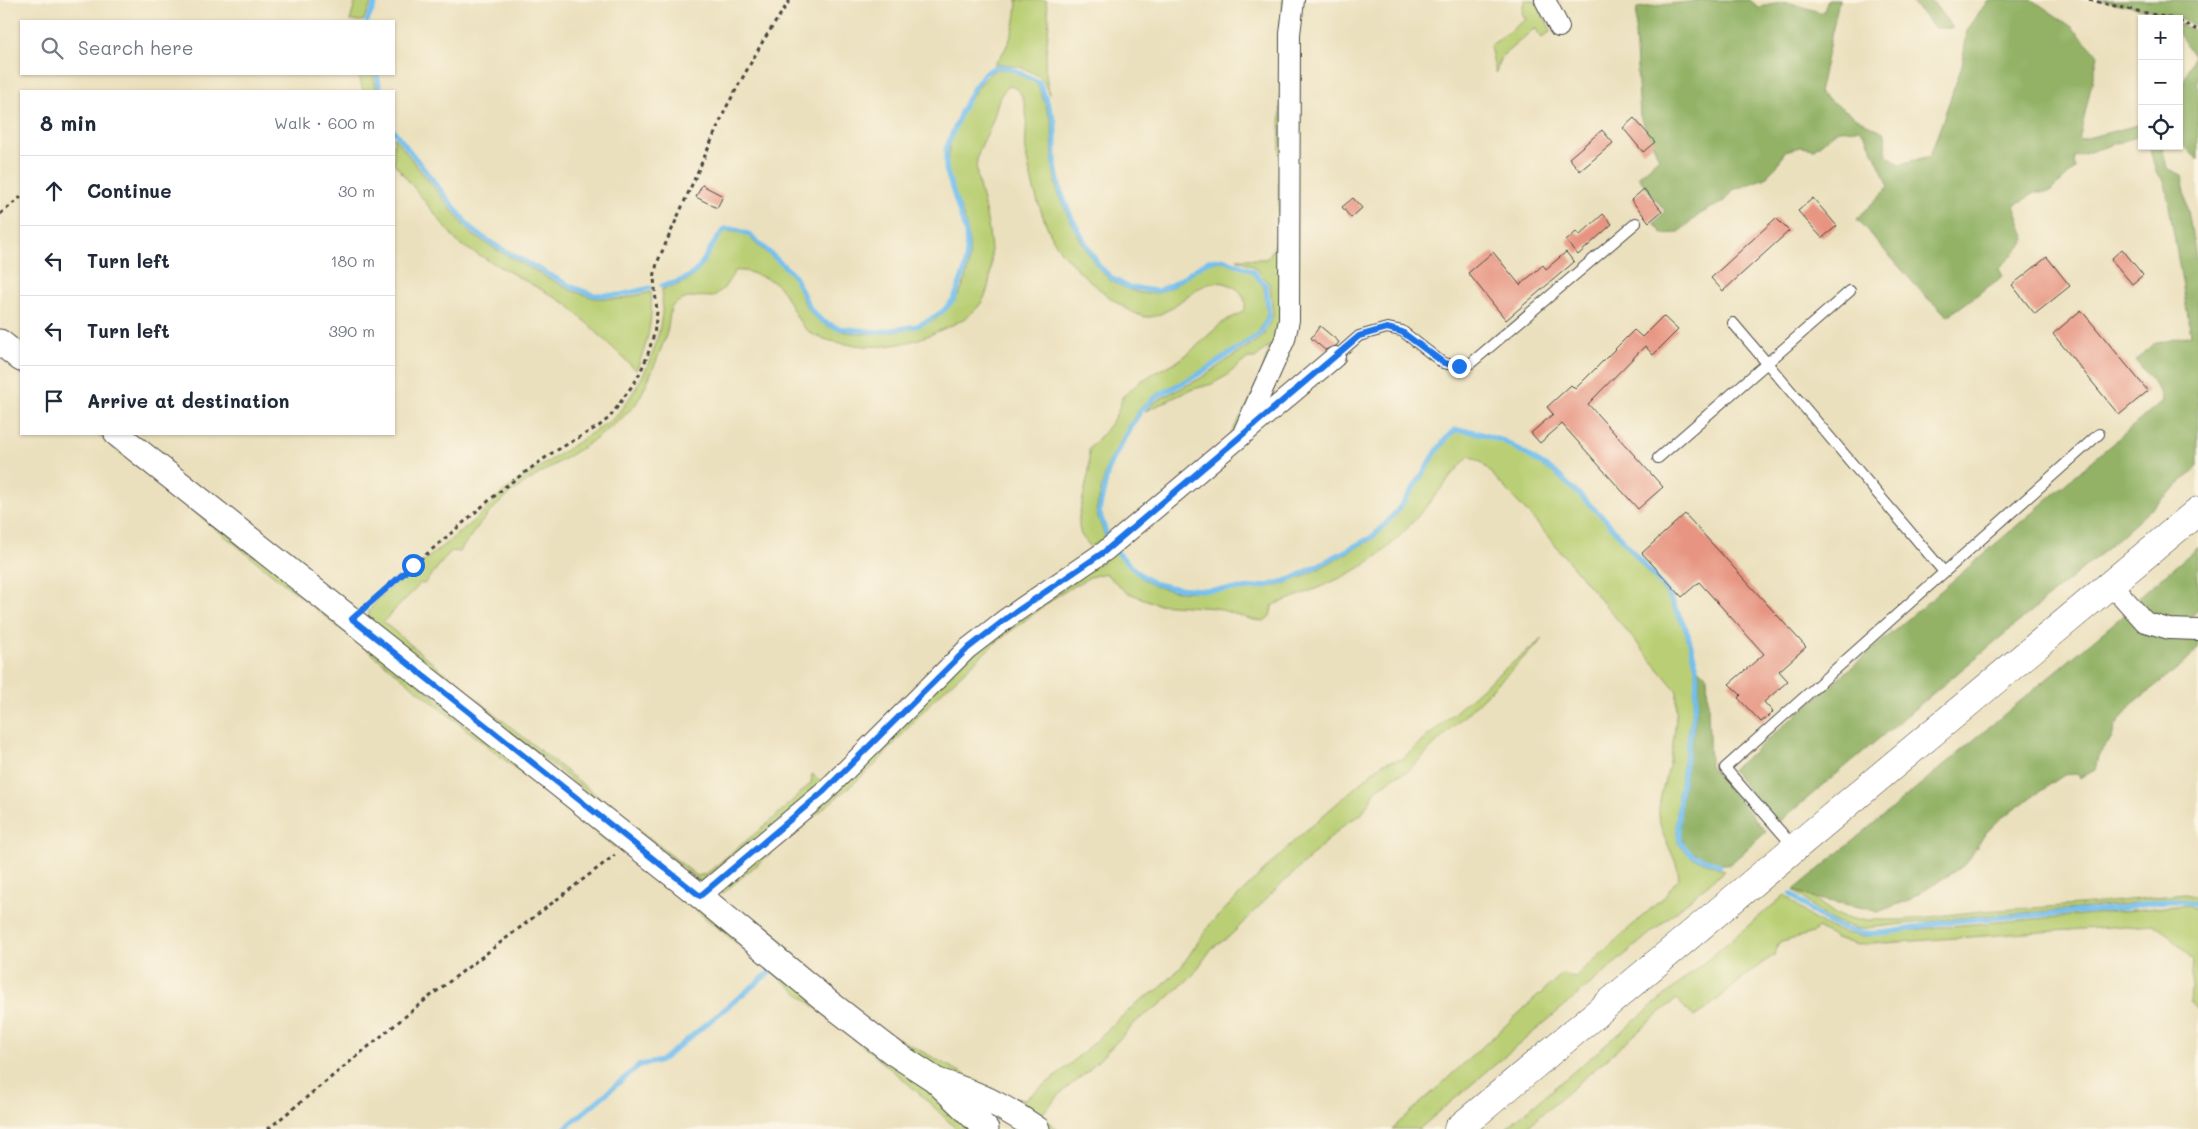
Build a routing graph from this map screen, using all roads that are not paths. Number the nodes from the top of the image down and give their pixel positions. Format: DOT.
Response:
graph roads {
  1 [pos="1294,0"];
  2 [pos="1545,0"];
  3 [pos="1559,27"];
  4 [pos="1636,223"];
  5 [pos="1850,291"];
  6 [pos="1733,323"];
  7 [pos="0,342"];
  8 [pos="1335,357"];
  9 [pos="20,358"];
  10 [pos="1767,363"];
  11 [pos="2099,434"];
  12 [pos="118,435"];
  13 [pos="1242,435"];
  14 [pos="1658,458"];
  15 [pos="2198,511"];
  16 [pos="1944,572"];
  17 [pos="2110,584"];
  18 [pos="2198,630"];
  19 [pos="1795,848"];
  20 [pos="700,896"];
  21 [pos="934,1079"];
  22 [pos="986,1129"];
  23 [pos="1037,1129"];
  24 [pos="1458,1129"];
  1 -- 13 [label="street"];
  2 -- 3 [label="street"];
  4 -- 8 [label="lane"];
  5 -- 10 [label="lane"];
  6 -- 10 [label="lane"];
  7 -- 9 [label="street"];
  8 -- 13 [label="street"];
  10 -- 14 [label="lane"];
  10 -- 16 [label="lane"];
  11 -- 16 [label="lane"];
  12 -- 20 [label="street"];
  13 -- 20 [label="street"];
  15 -- 17 [label="highway"];
  16 -- 19 [label="lane"];
  17 -- 18 [label="street"];
  17 -- 19 [label="highway"];
  19 -- 24 [label="highway"];
  20 -- 21 [label="street"];
  21 -- 22 [label="street"];
  21 -- 23 [label="street"];
}
